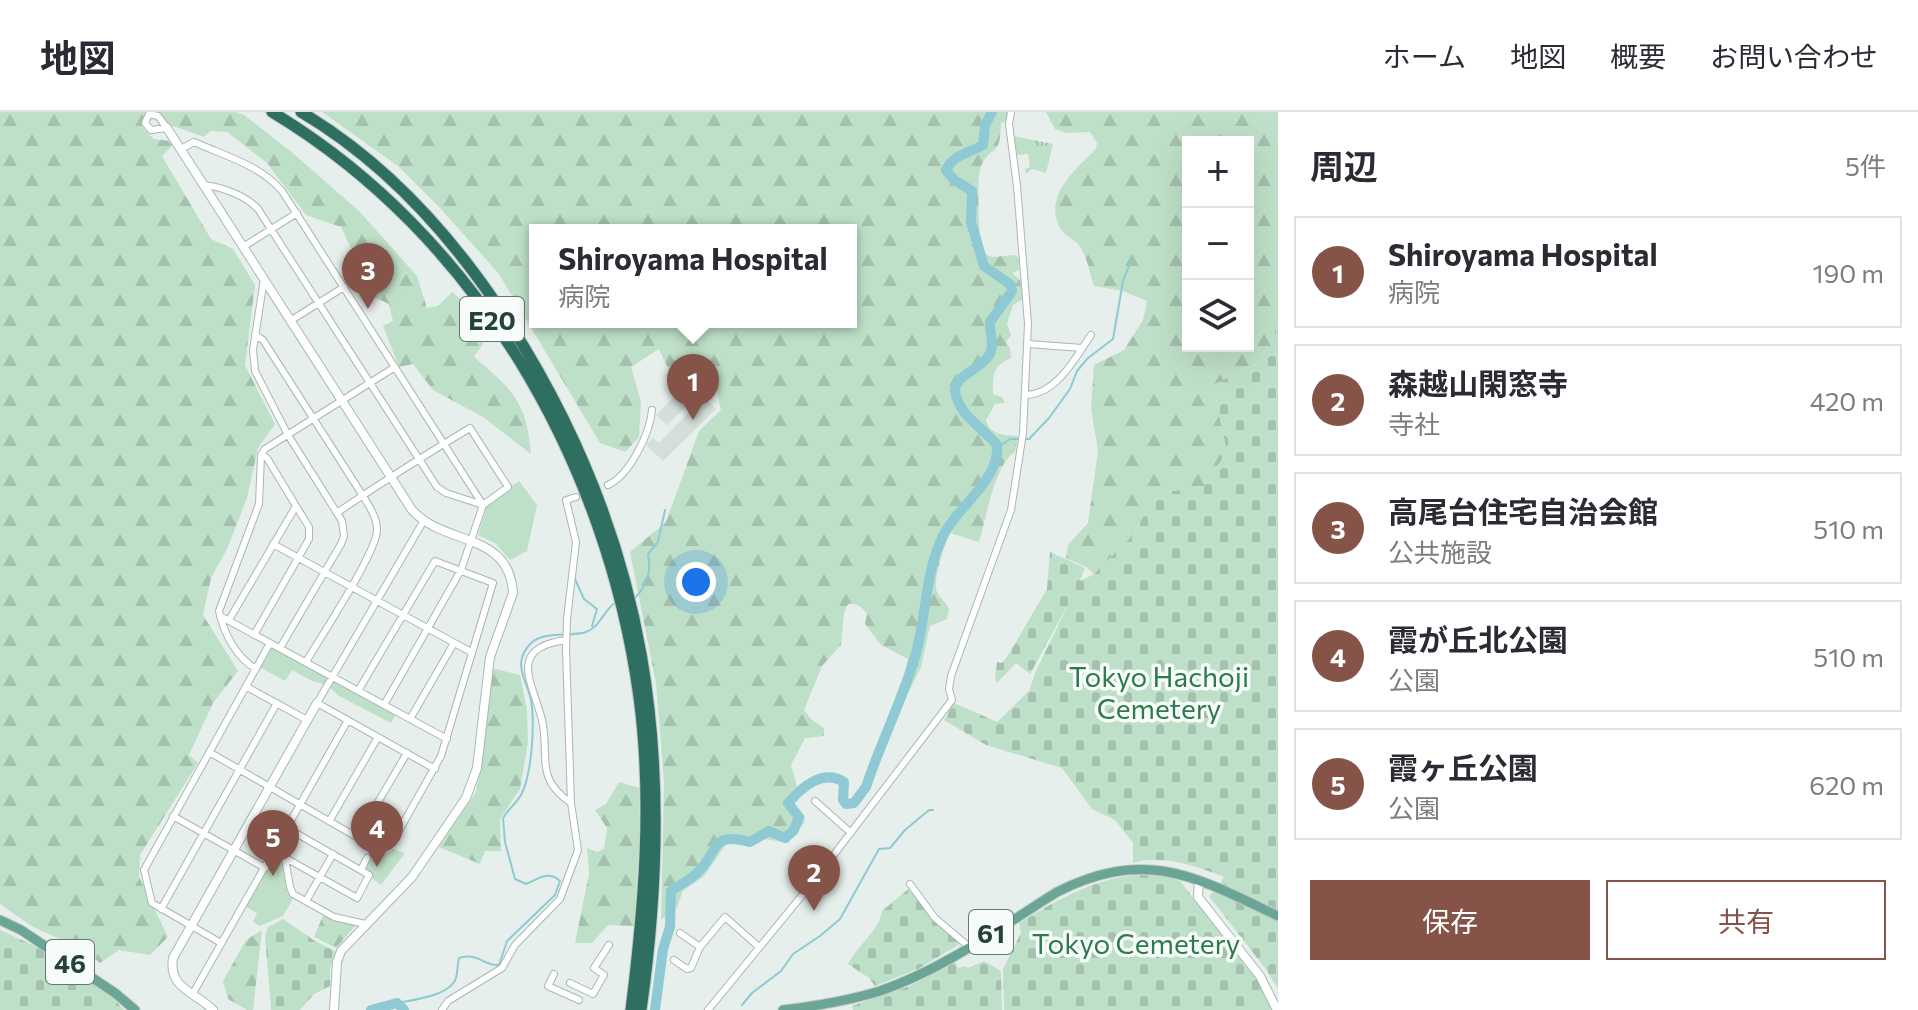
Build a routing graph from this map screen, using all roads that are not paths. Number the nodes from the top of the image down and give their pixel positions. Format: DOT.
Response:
graph roads {
  1 [pos="272,112"];
  2 [pos="301,112"];
  3 [pos="1011,112"];
  4 [pos="167,128"];
  5 [pos="181,149"];
  6 [pos="203,185"];
  7 [pos="297,213"];
  8 [pos="271,230"];
  9 [pos="243,247"];
  10 [pos="264,279"];
  11 [pos="344,287"];
  12 [pos="319,303"];
  13 [pos="290,321"];
  14 [pos="255,335"];
  15 [pos="1091,335"];
  16 [pos="1028,344"];
  17 [pos="1082,348"];
  18 [pos="395,367"];
  19 [pos="370,383"];
  20 [pos="1026,395"];
  21 [pos="342,401"];
  22 [pos="652,410"];
  23 [pos="313,419"];
  24 [pos="288,435"];
  25 [pos="444,443"];
  26 [pos="261,455"];
  27 [pos="420,460"];
  28 [pos="390,478"];
  29 [pos="608,485"];
  30 [pos="363,496"];
  31 [pos="576,497"];
  32 [pos="483,505"];
  33 [pos="296,506"];
  34 [pos="338,512"];
  35 [pos="423,522"];
  36 [pos="472,541"];
  37 [pos="273,544"];
  38 [pos="299,559"];
  39 [pos="461,570"];
  40 [pos="324,573"];
  41 [pos="350,587"];
  42 [pos="624,593"];
  43 [pos="376,601"];
  44 [pos="628,610"];
  45 [pos="402,615"];
  46 [pos="220,616"];
  47 [pos="229,620"];
  48 [pos="429,629"];
  49 [pos="254,635"];
  50 [pos="566,636"];
  51 [pos="270,643"];
  52 [pos="454,643"];
  53 [pos="280,648"];
  54 [pos="471,652"];
  55 [pos="306,662"];
  56 [pos="256,669"];
  57 [pos="332,677"];
  58 [pos="247,687"];
  59 [pos="358,691"];
  60 [pos="277,703"];
  61 [pos="317,703"];
  62 [pos="384,705"];
  63 [pos="410,719"];
  64 [pos="307,720"];
  65 [pos="348,720"];
  66 [pos="378,737"];
  67 [pos="447,739"];
  68 [pos="209,752"];
  69 [pos="407,753"];
  70 [pos="240,769"];
  71 [pos="435,769"];
  72 [pos="271,786"];
  73 [pos="815,801"];
  74 [pos="301,803"];
  75 [pos="571,803"];
  76 [pos="173,816"];
  77 [pos="330,820"];
  78 [pos="287,828"];
  79 [pos="203,833"];
  80 [pos="851,833"];
  81 [pos="358,836"];
  82 [pos="234,850"];
  83 [pos="273,851"];
  84 [pos="371,852"];
  85 [pos="333,854"];
  86 [pos="285,858"];
  87 [pos="265,868"];
  88 [pos="361,870"];
  89 [pos="320,878"];
  90 [pos="1199,880"];
  91 [pos="910,884"];
  92 [pos="306,901"];
  93 [pos="161,909"];
  94 [pos="1278,916"];
  95 [pos="0,920"];
  96 [pos="365,924"];
  97 [pos="191,926"];
  98 [pos="680,933"];
  99 [pos="221,943"];
  100 [pos="609,945"];
  101 [pos="968,946"];
  102 [pos="700,947"];
  103 [pos="759,947"];
  104 [pos="674,960"];
  105 [pos="554,974"];
  106 [pos="570,983"];
  107 [pos="192,995"];
  108 [pos="579,1000"];
  109 [pos="135,1010"];
  110 [pos="213,1010"];
  111 [pos="334,1010"];
  112 [pos="442,1010"];
  113 [pos="631,1010"];
  114 [pos="641,1010"];
  115 [pos="708,1010"];
  116 [pos="783,1010"];
  117 [pos="1277,1010"];
  1 -- 42 [label="highway, E20"];
  2 -- 42 [label="highway, E20"];
  3 -- 16 [label="street"];
  4 -- 5 [label="street"];
  5 -- 6 [label="street"];
  5 -- 7 [label="street"];
  6 -- 8 [label="street"];
  6 -- 9 [label="street"];
  7 -- 8 [label="street"];
  7 -- 11 [label="street"];
  8 -- 9 [label="street"];
  8 -- 12 [label="street"];
  9 -- 10 [label="street"];
  10 -- 13 [label="street"];
  10 -- 14 [label="street"];
  11 -- 12 [label="street"];
  11 -- 18 [label="street"];
  12 -- 13 [label="street"];
  12 -- 19 [label="street"];
  13 -- 21 [label="street"];
  14 -- 23 [label="street"];
  14 -- 24 [label="street"];
  15 -- 17 [label="street"];
  16 -- 17 [label="street"];
  16 -- 20 [label="street"];
  17 -- 20 [label="street"];
  18 -- 19 [label="street"];
  18 -- 25 [label="street"];
  19 -- 21 [label="street"];
  19 -- 27 [label="street"];
  20 -- 80 [label="street"];
  21 -- 23 [label="street"];
  21 -- 28 [label="street"];
  22 -- 29 [label="street"];
  23 -- 24 [label="street"];
  23 -- 30 [label="street"];
  24 -- 26 [label="street"];
  24 -- 34 [label="street"];
  25 -- 27 [label="street"];
  25 -- 32 [label="street"];
  25 -- 32 [label="street"];
  26 -- 33 [label="street"];
  26 -- 46 [label="street"];
  27 -- 28 [label="street"];
  27 -- 32 [label="street"];
  28 -- 30 [label="street"];
  28 -- 35 [label="street"];
  30 -- 34 [label="street"];
  30 -- 41 [label="street"];
  31 -- 50 [label="street"];
  32 -- 36 [label="street"];
  33 -- 37 [label="street"];
  33 -- 38 [label="street"];
  34 -- 40 [label="street"];
  35 -- 36 [label="street"];
  35 -- 43 [label="street"];
  36 -- 39 [label="street"];
  36 -- 96 [label="street"];
  37 -- 38 [label="street"];
  37 -- 47 [label="street"];
  38 -- 40 [label="street"];
  38 -- 49 [label="street"];
  39 -- 45 [label="street"];
  39 -- 48 [label="street"];
  39 -- 54 [label="street"];
  40 -- 41 [label="street"];
  40 -- 53 [label="street"];
  41 -- 43 [label="street"];
  41 -- 55 [label="street"];
  42 -- 44 [label="highway, E20"];
  43 -- 45 [label="street"];
  43 -- 57 [label="street"];
  44 -- 113 [label="highway, E20"];
  44 -- 114 [label="highway, E20"];
  45 -- 48 [label="street"];
  45 -- 59 [label="street"];
  46 -- 47 [label="street"];
  46 -- 56 [label="street"];
  47 -- 49 [label="street"];
  48 -- 52 [label="street"];
  48 -- 62 [label="street"];
  49 -- 51 [label="street"];
  50 -- 75 [label="street"];
  50 -- 75 [label="street"];
  51 -- 53 [label="street"];
  51 -- 56 [label="street"];
  52 -- 54 [label="street"];
  52 -- 63 [label="street"];
  53 -- 55 [label="street"];
  54 -- 67 [label="street"];
  55 -- 57 [label="street"];
  56 -- 58 [label="street"];
  57 -- 59 [label="street"];
  57 -- 61 [label="street"];
  58 -- 60 [label="street"];
  58 -- 68 [label="street"];
  59 -- 62 [label="street"];
  60 -- 64 [label="street"];
  60 -- 70 [label="street"];
  61 -- 64 [label="street"];
  61 -- 65 [label="street"];
  62 -- 63 [label="street"];
  63 -- 67 [label="street"];
  64 -- 72 [label="street"];
  65 -- 66 [label="street"];
  65 -- 74 [label="street"];
  66 -- 69 [label="street"];
  66 -- 77 [label="street"];
  67 -- 71 [label="street"];
  68 -- 70 [label="street"];
  68 -- 76 [label="street"];
  69 -- 71 [label="street"];
  69 -- 81 [label="street"];
  70 -- 72 [label="street"];
  70 -- 79 [label="street"];
  71 -- 84 [label="street"];
  72 -- 74 [label="street"];
  72 -- 82 [label="street"];
  73 -- 80 [label="street"];
  74 -- 77 [label="street"];
  74 -- 78 [label="street"];
  75 -- 112 [label="street"];
  76 -- 79 [label="street"];
  76 -- 93 [label="street"];
  77 -- 81 [label="street"];
  78 -- 83 [label="street"];
  78 -- 85 [label="street"];
  79 -- 82 [label="street"];
  79 -- 93 [label="street"];
  80 -- 103 [label="street"];
  81 -- 84 [label="street"];
  82 -- 87 [label="street"];
  82 -- 97 [label="street"];
  83 -- 86 [label="street"];
  83 -- 87 [label="street"];
  84 -- 88 [label="street"];
  85 -- 88 [label="street"];
  85 -- 89 [label="street"];
  86 -- 89 [label="street"];
  86 -- 92 [label="street"];
  87 -- 99 [label="street"];
  88 -- 89 [label="street"];
  89 -- 92 [label="street"];
  90 -- 94 [label="main road, 61"];
  90 -- 101 [label="main road, 61"];
  90 -- 117 [label="street"];
  91 -- 101 [label="street"];
  92 -- 96 [label="street"];
  93 -- 97 [label="street"];
  95 -- 109 [label="main road, 46"];
  96 -- 111 [label="street"];
  97 -- 99 [label="street"];
  97 -- 107 [label="street"];
  98 -- 102 [label="street"];
  99 -- 107 [label="street"];
  100 -- 106 [label="street"];
  101 -- 116 [label="main road, 61"];
  102 -- 103 [label="street"];
  102 -- 104 [label="street"];
  103 -- 115 [label="street"];
  105 -- 108 [label="street"];
  107 -- 110 [label="street"];
}
